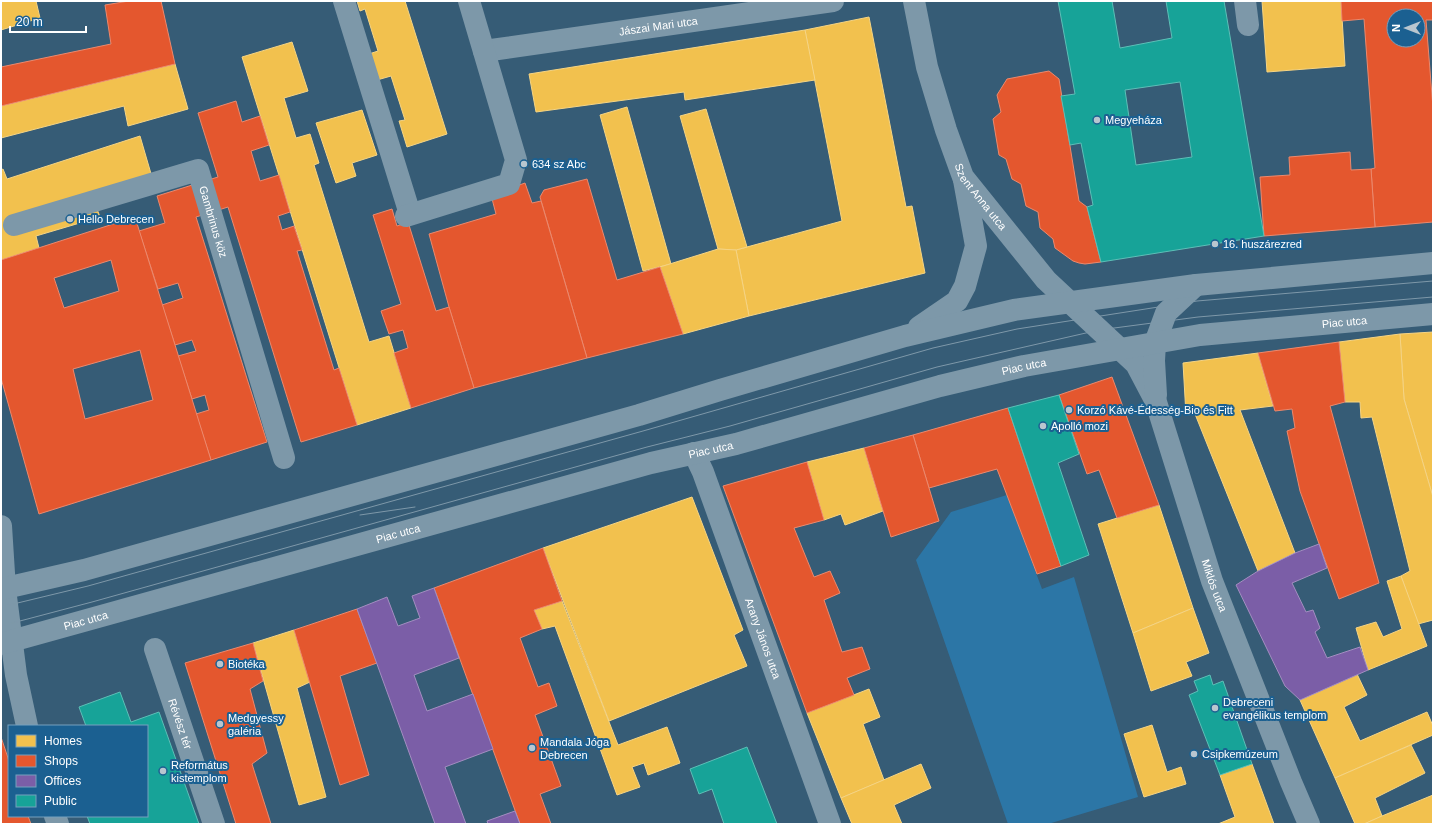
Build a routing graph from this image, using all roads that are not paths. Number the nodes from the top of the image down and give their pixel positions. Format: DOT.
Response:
graph roads {
  1 [pos="344,1"];
  2 [pos="469,1"];
  3 [pos="833,1"];
  4 [pos="914,1"];
  5 [pos="1245,1"];
  6 [pos="1248,25"];
  7 [pos="484,51"];
  8 [pos="963,177"];
  9 [pos="14,225"];
  10 [pos="1433,263"];
  11 [pos="1196,285"];
  12 [pos="1071,302"];
  13 [pos="1433,314"];
  14 [pos="905,336"];
  15 [pos="1155,343"];
  16 [pos="1122,349"];
  17 [pos="1156,402"];
  18 [pos="694,453"];
  19 [pos="284,458"];
  20 [pos="1,526"];
  21 [pos="3,589"];
  22 [pos="7,643"];
  23 [pos="155,649"];
  24 [pos="27,725"];
  25 [pos="212,818"];
  26 [pos="830,824"];
  27 [pos="1309,824"];
  1 -- 7 [label="street"];
  2 -- 7 [label="street"];
  3 -- 7 [label="street, Jászai Mari utca"];
  4 -- 8 [label="street, Szent Anna utca"];
  5 -- 6 [label="street"];
  8 -- 12 [label="street, Szent Anna utca"];
  8 -- 14 [label="street"];
  9 -- 19 [label="street, Gambrinus köz"];
  10 -- 11 [label="street"];
  11 -- 12 [label="street"];
  11 -- 15 [label="street"];
  12 -- 14 [label="street"];
  12 -- 16 [label="street, Szent Anna utca"];
  13 -- 15 [label="street, Piac utca"];
  14 -- 21 [label="street"];
  15 -- 16 [label="street, Piac utca"];
  15 -- 17 [label="street"];
  16 -- 17 [label="street, Miklós utca"];
  16 -- 18 [label="street, Piac utca"];
  17 -- 27 [label="street, Miklós utca"];
  18 -- 22 [label="street, Piac utca"];
  18 -- 26 [label="street, Arany János utca"];
  20 -- 21 [label="street"];
  21 -- 22 [label="street"];
  22 -- 24 [label="street"];
  23 -- 25 [label="street, Révész tér"];
}
